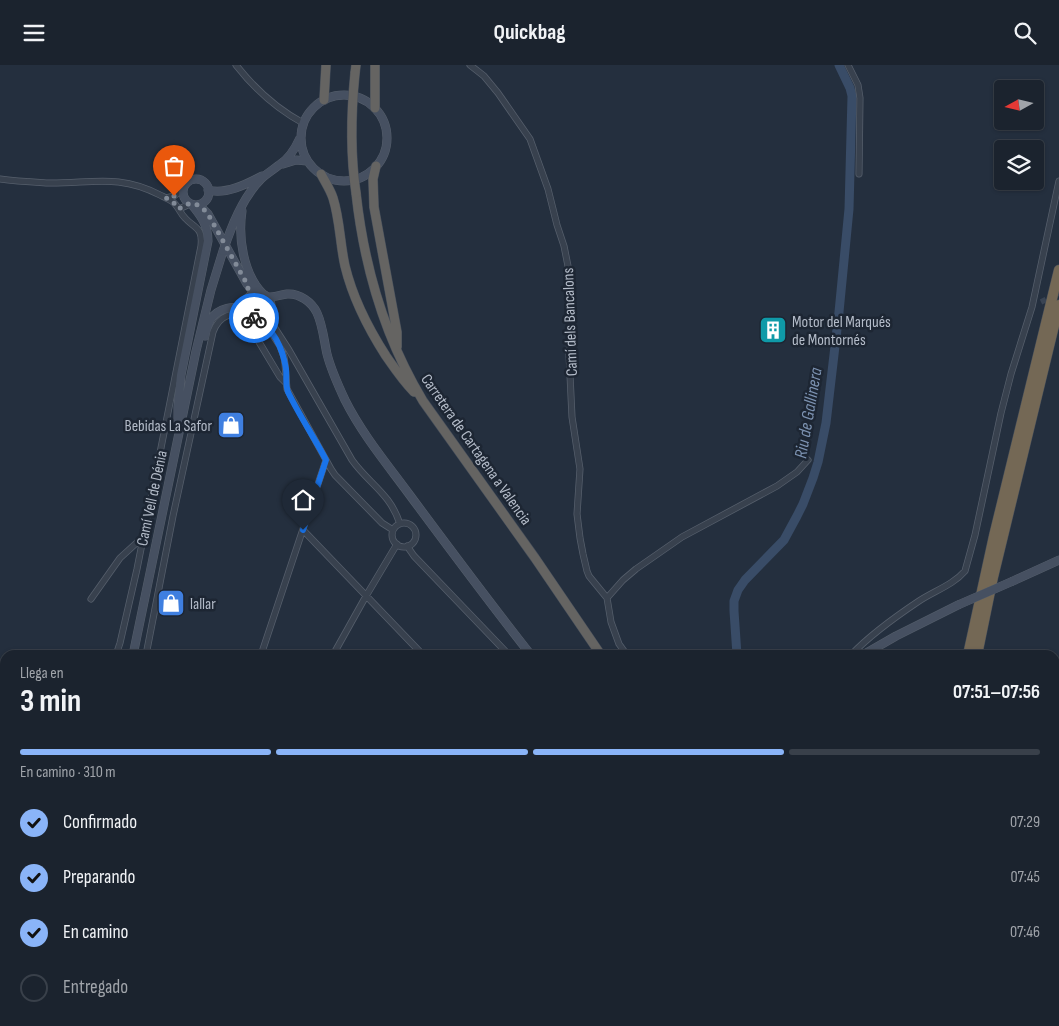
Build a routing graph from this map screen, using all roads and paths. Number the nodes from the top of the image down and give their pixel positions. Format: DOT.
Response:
graph roads {
  1 [pos="236,65"];
  2 [pos="326,65"];
  3 [pos="375,65"];
  4 [pos="470,65"];
  5 [pos="848,65"];
  6 [pos="355,69"];
  7 [pos="324,99"];
  8 [pos="375,109"];
  9 [pos="303,123"];
  10 [pos="301,138"];
  11 [pos="307,161"];
  12 [pos="281,164"];
  13 [pos="376,166"];
  14 [pos="272,170"];
  15 [pos="321,174"];
  16 [pos="859,174"];
  17 [pos="0,179"];
  18 [pos="1059,181"];
  19 [pos="208,190"];
  20 [pos="180,191"];
  21 [pos="166,198"];
  22 [pos="173,202"];
  23 [pos="245,202"];
  24 [pos="196,204"];
  25 [pos="179,209"];
  26 [pos="1059,270"];
  27 [pos="247,284"];
  28 [pos="263,295"];
  29 [pos="280,296"];
  30 [pos="248,297"];
  31 [pos="1059,305"];
  32 [pos="269,310"];
  33 [pos="247,311"];
  34 [pos="256,318"];
  35 [pos="397,352"];
  36 [pos="286,383"];
  37 [pos="423,401"];
  38 [pos="178,439"];
  39 [pos="326,460"];
  40 [pos="808,460"];
  41 [pos="400,524"];
  42 [pos="303,530"];
  43 [pos="393,530"];
  44 [pos="143,537"];
  45 [pos="397,544"];
  46 [pos="407,546"];
  47 [pos="1059,560"];
  48 [pos="366,596"];
  49 [pos="607,598"];
  50 [pos="91,599"];
  51 [pos="118,650"];
  52 [pos="134,650"];
  53 [pos="147,650"];
  54 [pos="263,650"];
  55 [pos="336,650"];
  56 [pos="418,650"];
  57 [pos="504,650"];
  58 [pos="527,650"];
  59 [pos="598,650"];
  60 [pos="624,650"];
  61 [pos="856,650"];
  62 [pos="872,650"];
  63 [pos="969,650"];
  64 [pos="978,650"];
  1 -- 9 [label="street"];
  2 -- 7 [label="highway"];
  3 -- 8 [label="highway"];
  4 -- 49 [label="street, Camí dels Bancalons"];
  5 -- 16 [label="street"];
  6 -- 35 [label="highway, Carretera de Cartagena a Valencia, bridge"];
  7 -- 8 [label="main road"];
  7 -- 9 [label="main road"];
  8 -- 13 [label="main road"];
  9 -- 10 [label="main road"];
  10 -- 11 [label="main road"];
  10 -- 12 [label="main road"];
  11 -- 12 [label="main road"];
  11 -- 15 [label="main road"];
  12 -- 14 [label="main road"];
  13 -- 15 [label="main road"];
  13 -- 35 [label="highway"];
  14 -- 19 [label="main road"];
  14 -- 23 [label="main road"];
  15 -- 37 [label="highway"];
  17 -- 21 [label="street, Camí Vell de Dénia"];
  18 -- 61 [label="street"];
  19 -- 20 [label="main road"];
  19 -- 24 [label="main road"];
  20 -- 21 [label="street"];
  20 -- 22 [label="street"];
  20 -- 24 [label="main road"];
  21 -- 22 [label="street, Camí Vell de Dénia"];
  22 -- 25 [label="street, Camí Vell de Dénia"];
  23 -- 28 [label="main road"];
  23 -- 38 [label="main road, bridge"];
  24 -- 25 [label="street"];
  24 -- 27 [label="main road"];
  24 -- 38 [label="main road"];
  25 -- 44 [label="street, Camí Vell de Dénia"];
  26 -- 63 [label="highway"];
  27 -- 28 [label="main road"];
  27 -- 30 [label="main road"];
  28 -- 29 [label="main road"];
  28 -- 30 [label="main road"];
  28 -- 32 [label="main road"];
  29 -- 32 [label="main road"];
  29 -- 58 [label="main road"];
  30 -- 33 [label="main road"];
  31 -- 64 [label="highway"];
  32 -- 34 [label="main road"];
  32 -- 41 [label="street"];
  33 -- 34 [label="main road"];
  33 -- 38 [label="main road"];
  34 -- 36 [label="street"];
  35 -- 37 [label="highway, Carretera de Cartagena a Valencia"];
  36 -- 39 [label="street"];
  36 -- 53 [label="street"];
  37 -- 59 [label="highway, Carretera de Cartagena a Valencia"];
  38 -- 52 [label="main road"];
  39 -- 42 [label="street"];
  39 -- 43 [label="street"];
  40 -- 49 [label="street"];
  41 -- 43 [label="street"];
  41 -- 46 [label="street"];
  42 -- 48 [label="street"];
  42 -- 54 [label="street"];
  43 -- 45 [label="street"];
  44 -- 50 [label="street"];
  44 -- 51 [label="street, Camí Vell de Dénia"];
  45 -- 46 [label="street"];
  45 -- 48 [label="street"];
  46 -- 57 [label="street"];
  47 -- 62 [label="main road, bridge"];
  48 -- 55 [label="street"];
  48 -- 56 [label="street"];
  49 -- 60 [label="street"];
}
